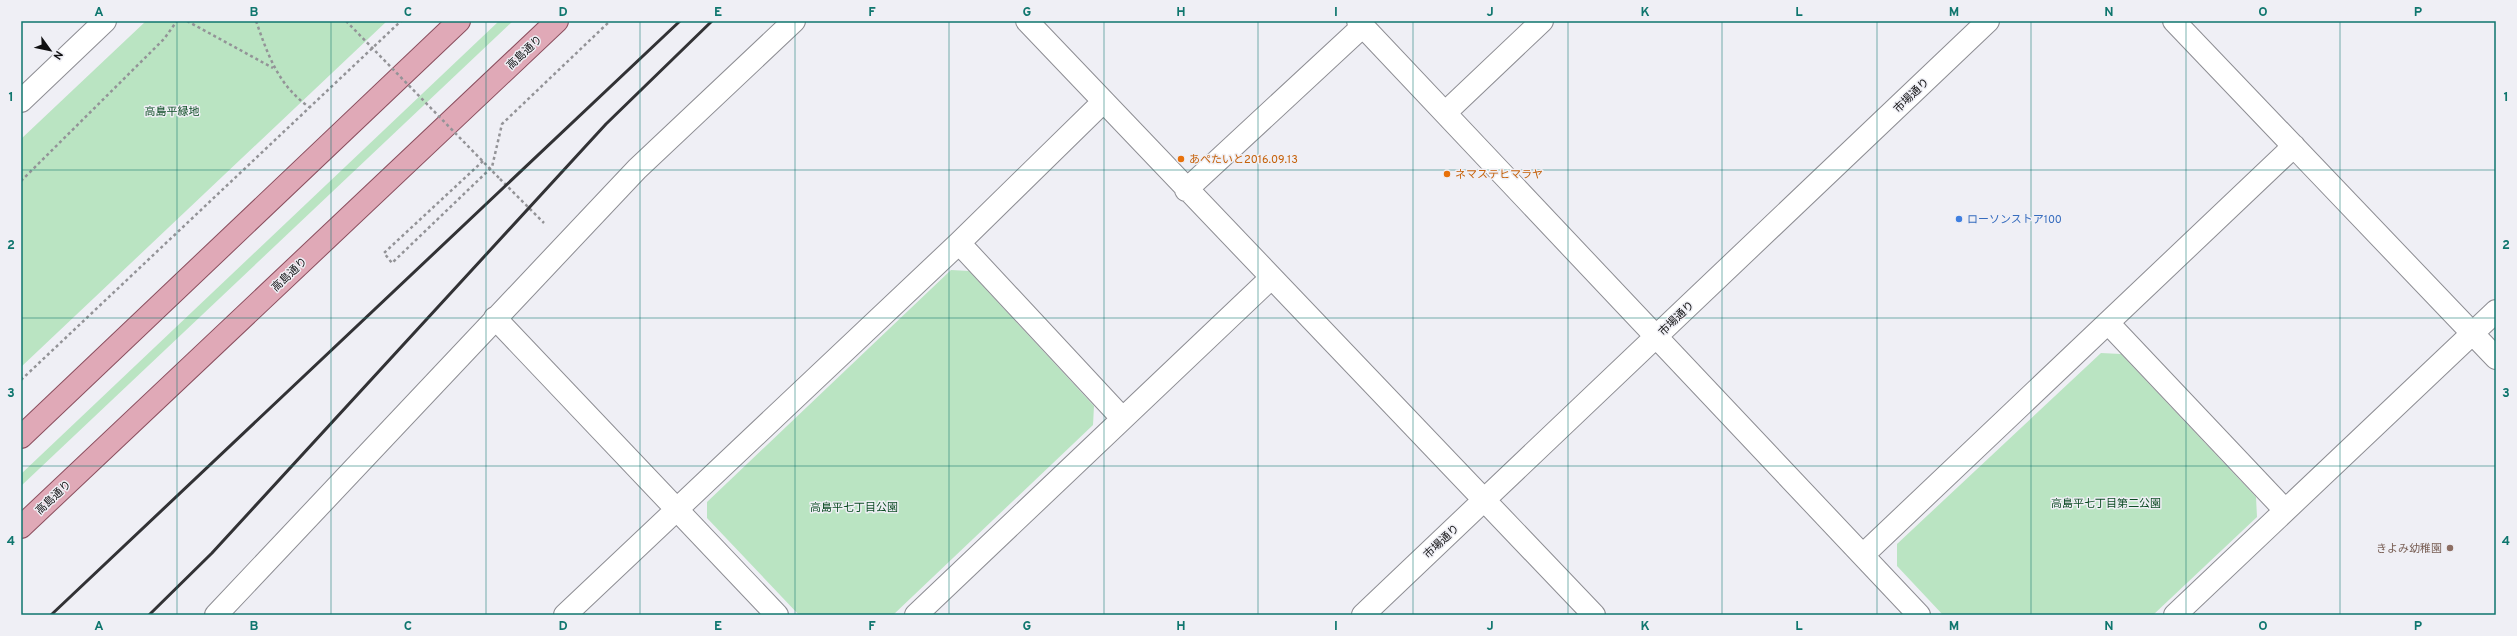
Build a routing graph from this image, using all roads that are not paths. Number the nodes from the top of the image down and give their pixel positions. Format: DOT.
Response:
graph roads {
  1 [pos="105,21"];
  2 [pos="458,21"];
  3 [pos="557,21"];
  4 [pos="794,21"];
  5 [pos="1027,21"];
  6 [pos="1542,21"];
  7 [pos="1988,21"];
  8 [pos="2174,21"];
  9 [pos="1360,23"];
  10 [pos="21,101"];
  11 [pos="1103,102"];
  12 [pos="1445,113"];
  13 [pos="2294,146"];
  14 [pos="1186,190"];
  15 [pos="959,243"];
  16 [pos="1271,278"];
  17 [pos="2496,311"];
  18 [pos="495,318"];
  19 [pos="2109,324"];
  20 [pos="2472,333"];
  21 [pos="1656,337"];
  22 [pos="2496,358"];
  23 [pos="1122,418"];
  24 [pos="21,437"];
  25 [pos="1484,501"];
  26 [pos="676,509"];
  27 [pos="2285,510"];
  28 [pos="21,527"];
  29 [pos="1863,555"];
  30 [pos="216,615"];
  31 [pos="565,615"];
  32 [pos="777,615"];
  33 [pos="916,615"];
  34 [pos="1363,615"];
  35 [pos="1594,615"];
  36 [pos="1920,615"];
  37 [pos="2175,615"];
  1 -- 10 [label="street"];
  2 -- 24 [label="main road"];
  3 -- 28 [label="main road, 高島通り"];
  4 -- 18 [label="street"];
  5 -- 11 [label="street"];
  6 -- 12 [label="street"];
  7 -- 21 [label="street, 市場通り"];
  8 -- 13 [label="street"];
  9 -- 12 [label="street"];
  9 -- 14 [label="street"];
  11 -- 14 [label="street"];
  11 -- 15 [label="street"];
  12 -- 21 [label="street"];
  13 -- 19 [label="street"];
  13 -- 20 [label="street"];
  14 -- 16 [label="street"];
  15 -- 23 [label="street"];
  15 -- 26 [label="street"];
  16 -- 23 [label="street"];
  16 -- 25 [label="street"];
  17 -- 20 [label="street"];
  18 -- 26 [label="street"];
  18 -- 30 [label="street"];
  19 -- 27 [label="street"];
  19 -- 29 [label="street"];
  20 -- 22 [label="street"];
  20 -- 27 [label="street"];
  21 -- 25 [label="street, 市場通り"];
  21 -- 29 [label="street"];
  23 -- 33 [label="street"];
  25 -- 34 [label="street, 市場通り"];
  25 -- 35 [label="street"];
  26 -- 31 [label="street"];
  26 -- 32 [label="street"];
  27 -- 37 [label="street"];
  29 -- 36 [label="street"];
}
